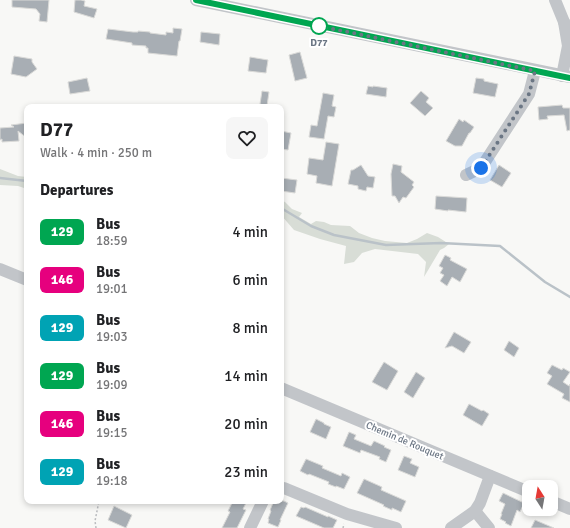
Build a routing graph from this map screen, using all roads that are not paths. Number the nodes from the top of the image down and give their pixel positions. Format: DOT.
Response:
graph roads {
  1 [pos="196,0"];
  2 [pos="555,0"];
  3 [pos="567,27"];
  4 [pos="567,60"];
  5 [pos="535,71"];
  6 [pos="566,77"];
  7 [pos="466,175"];
  8 [pos="0,269"];
  9 [pos="24,279"];
  10 [pos="284,389"];
  11 [pos="490,476"];
  12 [pos="284,488"];
  13 [pos="522,489"];
  14 [pos="262,504"];
  15 [pos="558,505"];
  16 [pos="570,509"];
  17 [pos="475,511"];
  18 [pos="250,528"];
  19 [pos="396,528"];
  20 [pos="451,528"];
  21 [pos="489,528"];
  1 -- 5 [label="street"];
  2 -- 3 [label="street"];
  3 -- 4 [label="street"];
  4 -- 6 [label="street"];
  5 -- 6 [label="street"];
  5 -- 7 [label="street"];
  8 -- 9 [label="street"];
  10 -- 11 [label="street, Chemin de Rouquet"];
  11 -- 13 [label="street, Chemin de Rouquet"];
  11 -- 17 [label="street"];
  12 -- 19 [label="street"];
  14 -- 18 [label="street"];
  15 -- 16 [label="street"];
  17 -- 20 [label="street"];
  17 -- 21 [label="street"];
}
